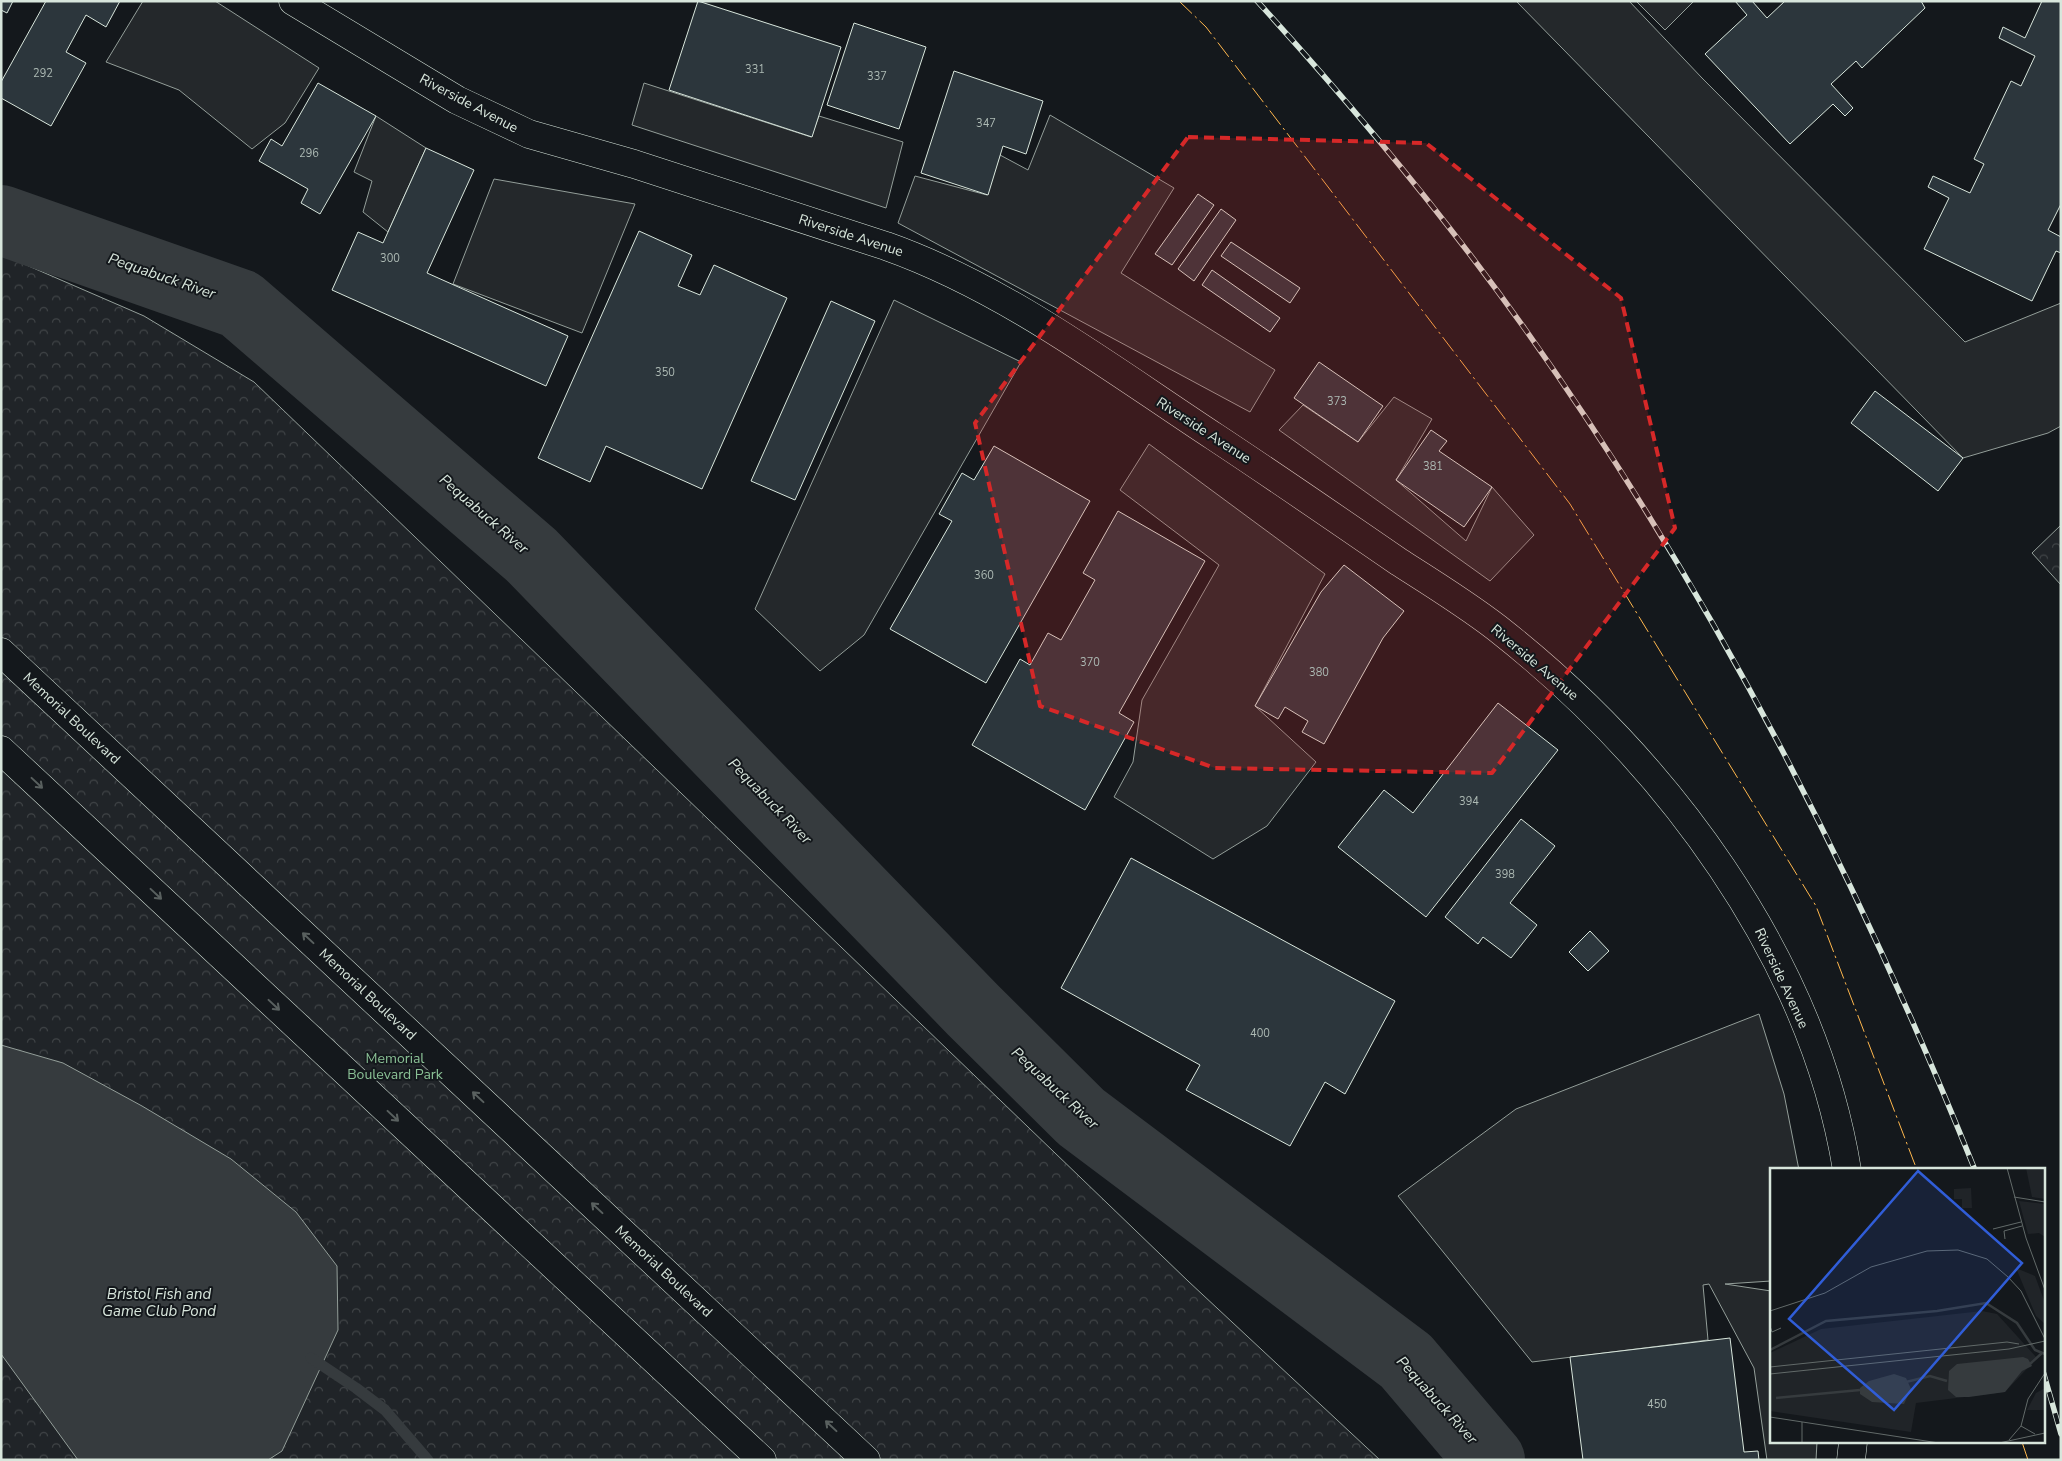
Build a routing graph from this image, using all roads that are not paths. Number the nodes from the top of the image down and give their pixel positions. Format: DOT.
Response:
graph roads {
  1 [pos="293,1"];
  2 [pos="1,652"];
  3 [pos="1,750"];
  4 [pos="1847,1168"];
  5 [pos="1853,1444"];
  6 [pos="762,1460"];
  7 [pos="866,1460"];
  8 [pos="1851,1460"];
  1 -- 4 [label="main road, Riverside Avenue"];
  7 -- 2 [label="main road, Memorial Boulevard, one-way"];
  3 -- 6 [label="main road, one-way"];
  5 -- 8 [label="main road"];
}
